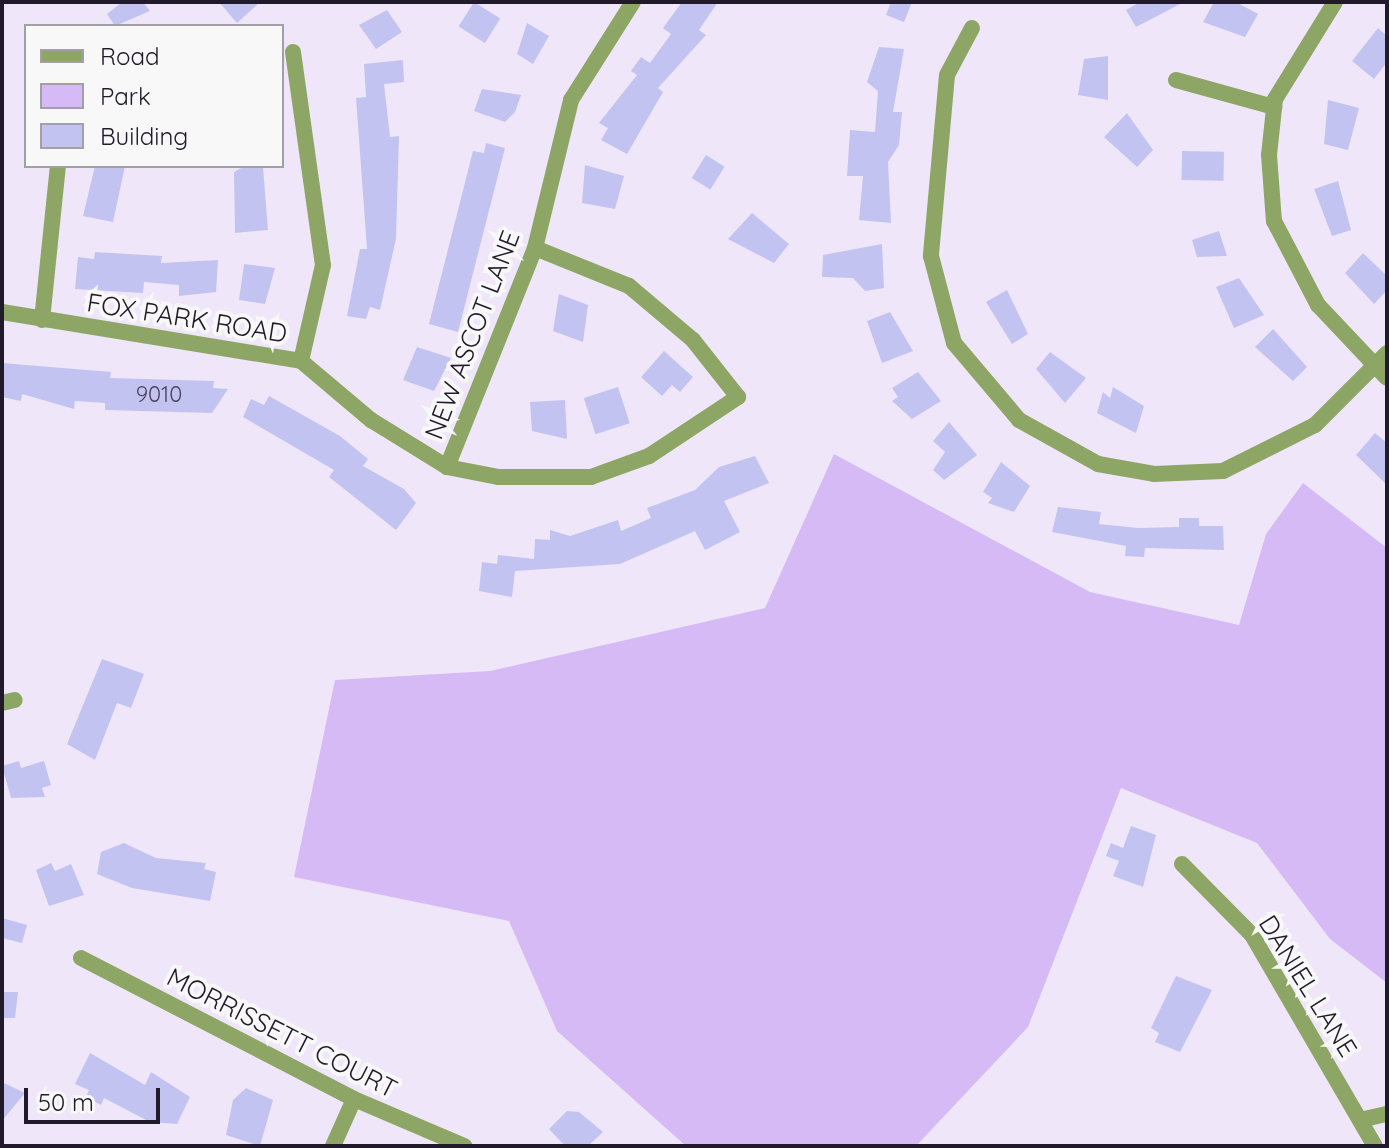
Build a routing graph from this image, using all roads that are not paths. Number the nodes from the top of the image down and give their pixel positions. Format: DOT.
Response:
graph roads {
  1 [pos="1335,2"];
  2 [pos="627,4"];
  3 [pos="972,28"];
  4 [pos="293,52"];
  5 [pos="1176,80"];
  6 [pos="1274,107"];
  7 [pos="58,168"];
  8 [pos="535,248"];
  9 [pos="2,312"];
  10 [pos="42,320"];
  11 [pos="1387,353"];
  12 [pos="301,361"];
  13 [pos="1381,373"];
  14 [pos="447,467"];
  15 [pos="1182,864"];
  16 [pos="81,958"];
  17 [pos="354,1099"];
  18 [pos="1387,1114"];
  19 [pos="1360,1120"];
  20 [pos="333,1146"];
  21 [pos="464,1146"];
  22 [pos="1375,1146"];
  1 -- 6 [label="street"];
  2 -- 8 [label="street, NEW ASCOT LANE"];
  3 -- 13 [label="street"];
  4 -- 12 [label="street"];
  5 -- 6 [label="street"];
  6 -- 13 [label="street"];
  7 -- 10 [label="street"];
  8 -- 14 [label="street, NEW ASCOT LANE"];
  8 -- 14 [label="street, FOX PARK ROAD"];
  9 -- 10 [label="street, FOX PARK ROAD"];
  10 -- 12 [label="street, FOX PARK ROAD"];
  11 -- 13 [label="street"];
  12 -- 14 [label="street, FOX PARK ROAD"];
  15 -- 19 [label="street, DANIEL LANE"];
  16 -- 17 [label="street, MORRISSETT COURT"];
  17 -- 20 [label="street"];
  17 -- 21 [label="street, MORRISSETT COURT"];
  18 -- 19 [label="street"];
  19 -- 22 [label="street, DANIEL LANE"];
}
